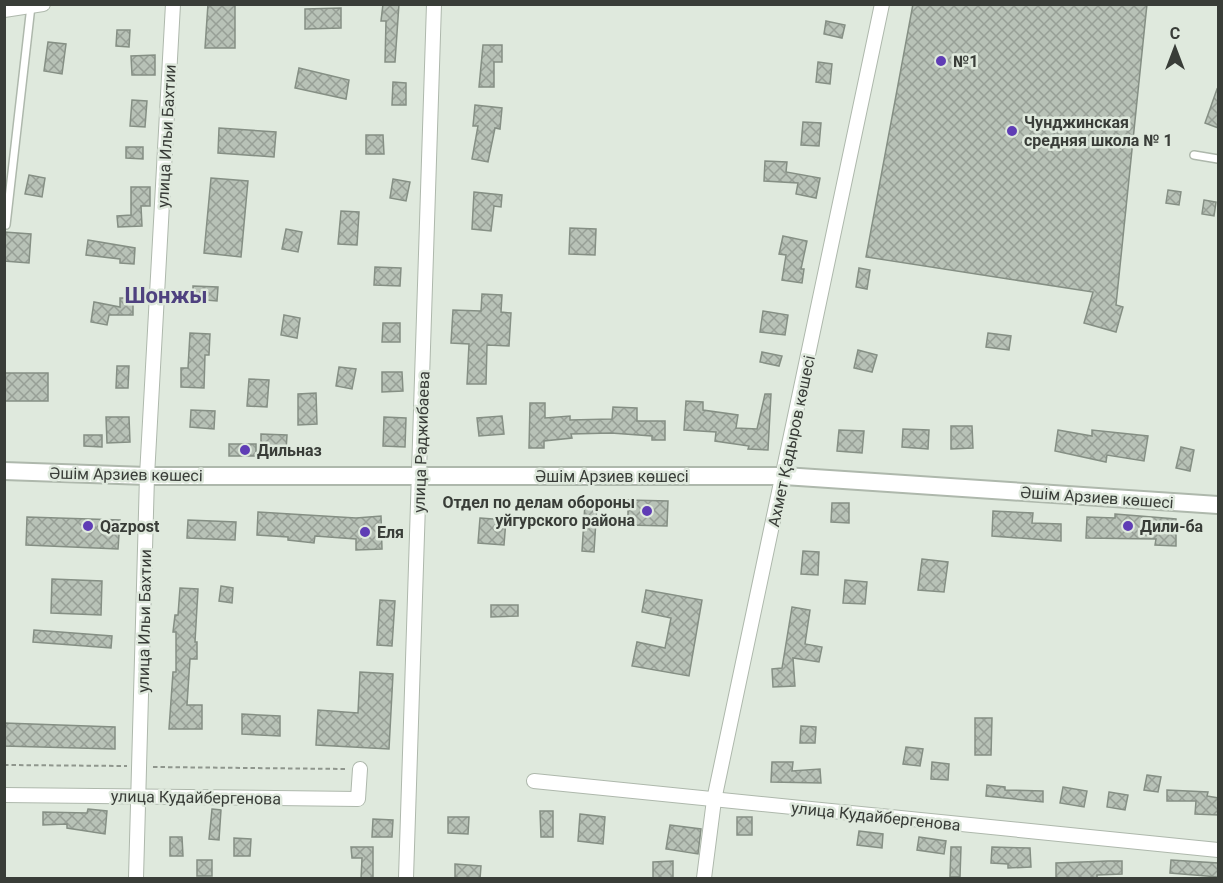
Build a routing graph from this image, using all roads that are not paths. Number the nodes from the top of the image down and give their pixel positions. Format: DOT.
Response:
graph roads {
  1 [pos="173,4"];
  2 [pos="434,4"];
  3 [pos="882,4"];
  4 [pos="37,5"];
  5 [pos="4,10"];
  6 [pos="1194,155"];
  7 [pos="1218,159"];
  8 [pos="6,225"];
  9 [pos="4,471"];
  10 [pos="147,476"];
  11 [pos="784,476"];
  12 [pos="420,477"];
  13 [pos="1218,505"];
  14 [pos="360,769"];
  15 [pos="534,781"];
  16 [pos="4,795"];
  17 [pos="138,796"];
  18 [pos="714,800"];
  19 [pos="1218,850"];
  20 [pos="136,879"];
  21 [pos="406,879"];
  22 [pos="704,879"];
  1 -- 10 [label="street, улица Ильи Бахтии"];
  2 -- 12 [label="street, улица Раджибаева"];
  3 -- 11 [label="street, Ахмет Қадыров көшесі"];
  4 -- 5 [label="street"];
  4 -- 8 [label="lane"];
  6 -- 7 [label="lane"];
  9 -- 10 [label="street, Әшім Арзиев көшесі"];
  10 -- 12 [label="street, Әшім Арзиев көшесі"];
  10 -- 17 [label="street, улица Ильи Бахтии"];
  11 -- 12 [label="street, Әшім Арзиев көшесі"];
  11 -- 13 [label="street, Әшім Арзиев көшесі"];
  11 -- 18 [label="street, Ахмет Қадыров көшесі"];
  12 -- 21 [label="street, улица Раджибаева"];
  14 -- 17 [label="street, улица Кудайбергенова"];
  15 -- 18 [label="street, улица Кудайбергенова"];
  16 -- 17 [label="street, улица Кудайбергенова"];
  17 -- 20 [label="street, улица Ильи Бахтии"];
  18 -- 19 [label="street, улица Кудайбергенова"];
  18 -- 22 [label="street, Ахмет Қадыров көшесі"];
}
